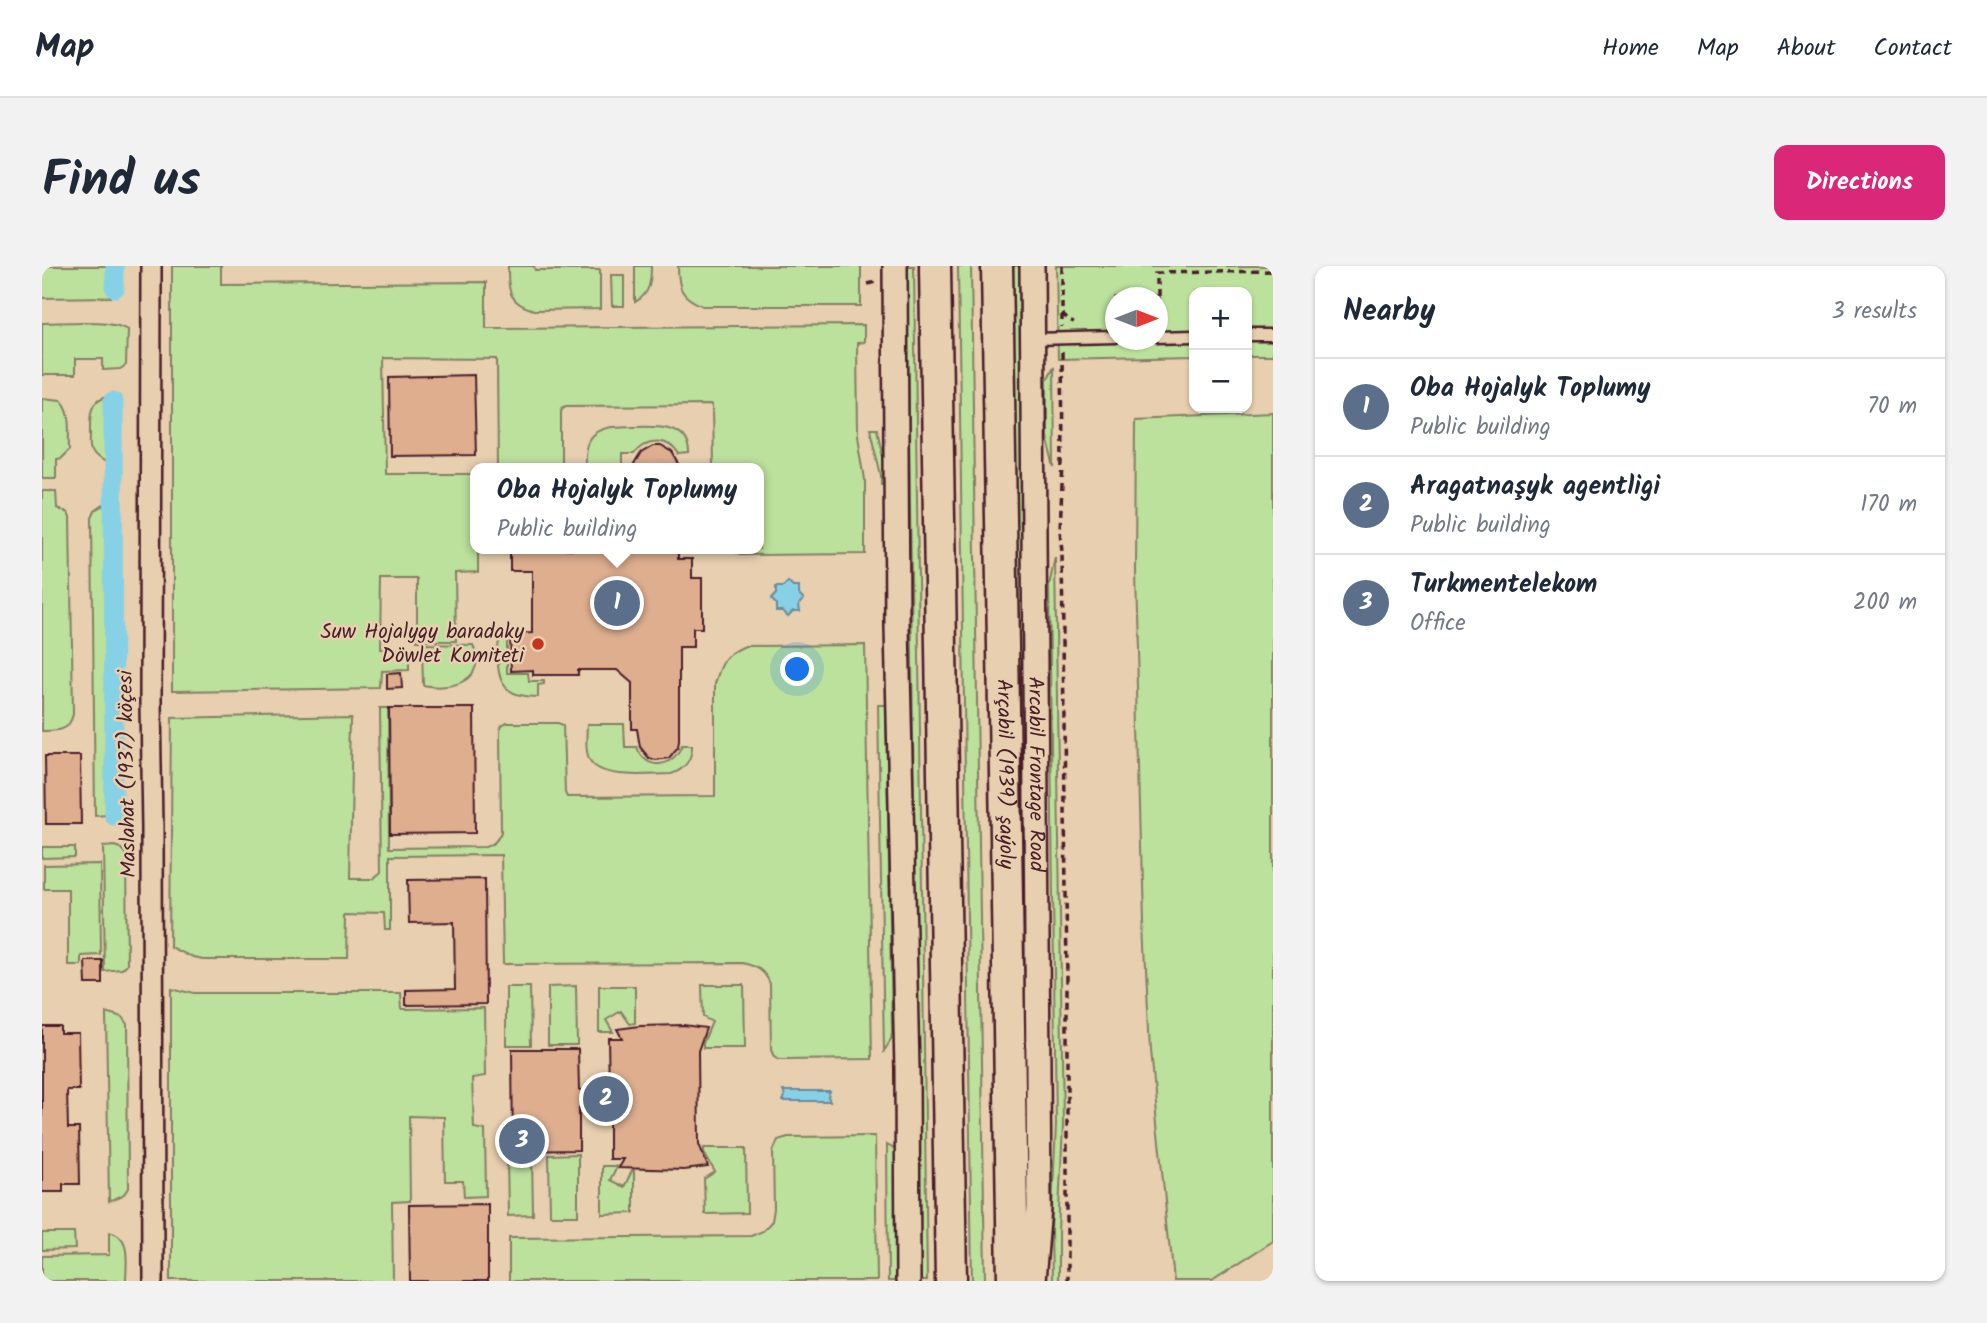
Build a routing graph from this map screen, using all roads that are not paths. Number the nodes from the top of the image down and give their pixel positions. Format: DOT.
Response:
graph roads {
  1 [pos="151,266"];
  2 [pos="895,266"];
  3 [pos="935,266"];
  4 [pos="997,266"];
  5 [pos="1032,266"];
  6 [pos="1252,335"];
  7 [pos="1273,335"];
  8 [pos="1189,336"];
  9 [pos="1105,337"];
  10 [pos="1168,337"];
  11 [pos="1033,339"];
  12 [pos="153,1281"];
  13 [pos="908,1281"];
  14 [pos="951,1281"];
  15 [pos="1013,1281"];
  16 [pos="1033,1281"];
  1 -- 12 [label="street, Maslahat (1937) köçesi"];
  2 -- 13 [label="street"];
  3 -- 14 [label="main road"];
  4 -- 15 [label="main road, Arçabil (1939) şaýoly"];
  5 -- 11 [label="street, Arcabil Frontage Road"];
  6 -- 7 [label="lane"];
  8 -- 10 [label="lane"];
  9 -- 11 [label="lane"];
  11 -- 16 [label="street, Arcabil Frontage Road"];
}
